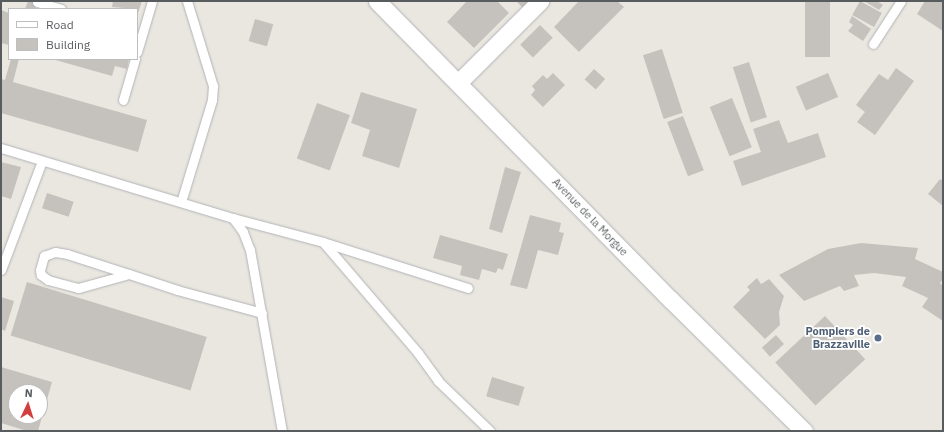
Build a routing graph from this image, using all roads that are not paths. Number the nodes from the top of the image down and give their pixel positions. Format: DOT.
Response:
graph roads {
  1 [pos="152,1"];
  2 [pos="188,1"];
  3 [pos="377,1"];
  4 [pos="540,1"];
  5 [pos="901,1"];
  6 [pos="37,2"];
  7 [pos="58,8"];
  8 [pos="140,32"];
  9 [pos="873,44"];
  10 [pos="138,45"];
  11 [pos="135,60"];
  12 [pos="459,82"];
  13 [pos="123,100"];
  14 [pos="1,148"];
  15 [pos="42,161"];
  16 [pos="180,202"];
  17 [pos="233,218"];
  18 [pos="323,242"];
  19 [pos="1,270"];
  20 [pos="129,274"];
  21 [pos="468,288"];
  22 [pos="262,313"];
  23 [pos="282,431"];
  24 [pos="490,431"];
  25 [pos="804,431"];
  1 -- 8 [label="lane"];
  2 -- 16 [label="lane"];
  3 -- 12 [label="street, Avenue de la Morgue"];
  4 -- 12 [label="street"];
  5 -- 9 [label="lane"];
  6 -- 7 [label="lane"];
  8 -- 10 [label="lane"];
  11 -- 13 [label="lane"];
  12 -- 25 [label="street, Avenue de la Morgue"];
  14 -- 15 [label="lane"];
  15 -- 16 [label="lane"];
  15 -- 19 [label="lane"];
  16 -- 17 [label="lane"];
  17 -- 18 [label="lane"];
  17 -- 22 [label="lane"];
  18 -- 21 [label="lane"];
  18 -- 24 [label="lane"];
  20 -- 20 [label="lane"];
  20 -- 22 [label="lane"];
  22 -- 23 [label="lane"];
}
